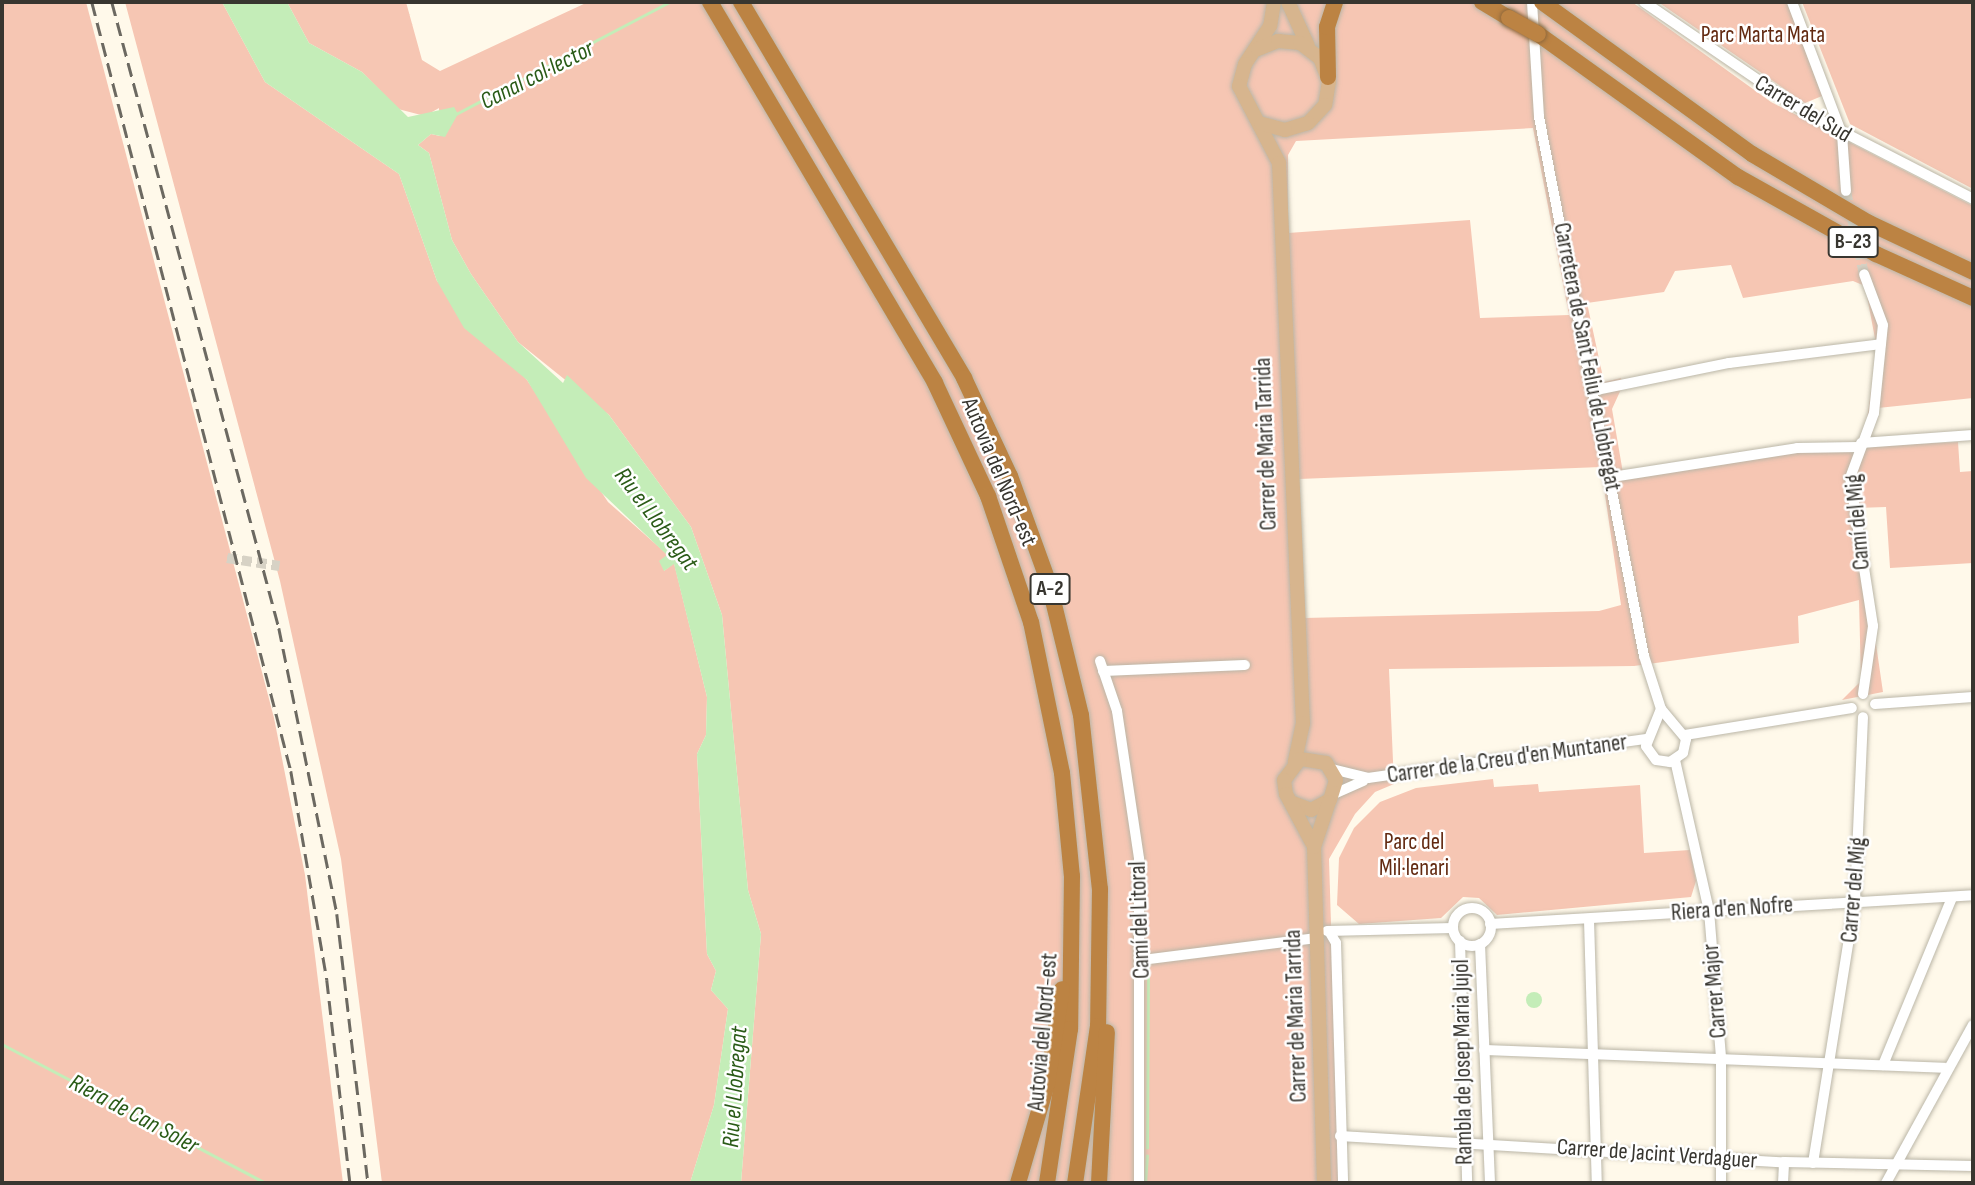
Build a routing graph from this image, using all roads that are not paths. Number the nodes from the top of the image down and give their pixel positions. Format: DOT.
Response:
graph roads {
  1 [pos="710,2"];
  2 [pos="741,2"];
  3 [pos="1274,2"];
  4 [pos="1288,2"];
  5 [pos="1335,2"];
  6 [pos="1482,2"];
  7 [pos="1496,2"];
  8 [pos="1532,2"];
  9 [pos="1542,2"];
  10 [pos="1644,2"];
  11 [pos="1791,2"];
  12 [pos="1511,16"];
  13 [pos="1308,48"];
  14 [pos="1256,50"];
  15 [pos="1328,77"];
  16 [pos="1829,106"];
  17 [pos="1817,120"];
  18 [pos="1259,122"];
  19 [pos="1297,128"];
  20 [pos="1842,134"];
  21 [pos="1279,163"];
  22 [pos="1846,191"];
  23 [pos="1973,199"];
  24 [pos="1973,272"];
  25 [pos="1864,274"];
  26 [pos="1973,298"];
  27 [pos="1881,344"];
  28 [pos="1596,390"];
  29 [pos="1973,435"];
  30 [pos="1859,445"];
  31 [pos="1612,477"];
  32 [pos="1245,665"];
  33 [pos="1863,694"];
  34 [pos="1973,697"];
  35 [pos="1875,704"];
  36 [pos="1852,708"];
  37 [pos="1661,709"];
  38 [pos="1863,717"];
  39 [pos="1303,723"];
  40 [pos="1674,724"];
  41 [pos="1654,726"];
  42 [pos="1685,734"];
  43 [pos="1646,739"];
  44 [pos="1675,760"];
  45 [pos="1295,762"];
  46 [pos="1328,765"];
  47 [pos="1368,778"];
  48 [pos="1331,798"];
  49 [pos="1293,803"];
  50 [pos="1314,847"];
  51 [pos="1973,895"];
  52 [pos="1952,898"];
  53 [pos="1855,900"];
  54 [pos="1709,911"];
  55 [pos="1589,920"];
  56 [pos="1073,921"];
  57 [pos="1101,923"];
  58 [pos="1490,924"];
  59 [pos="1453,928"];
  60 [pos="1320,932"];
  61 [pos="1340,939"];
  62 [pos="1460,941"];
  63 [pos="1480,943"];
  64 [pos="1142,960"];
  65 [pos="1971,1031"];
  66 [pos="1484,1050"];
  67 [pos="1593,1056"];
  68 [pos="1721,1058"];
  69 [pos="1832,1063"];
  70 [pos="1883,1065"];
  71 [pos="1945,1068"];
  72 [pos="1340,1136"];
  73 [pos="1465,1143"];
  74 [pos="1488,1144"];
  75 [pos="1597,1150"];
  76 [pos="1720,1158"];
  77 [pos="1784,1162"];
  78 [pos="1813,1163"];
  79 [pos="1895,1166"];
  80 [pos="1973,1166"];
  81 [pos="1018,1183"];
  82 [pos="1047,1183"];
  83 [pos="1075,1183"];
  84 [pos="1099,1183"];
  85 [pos="1139,1183"];
  86 [pos="1324,1183"];
  87 [pos="1343,1183"];
  88 [pos="1467,1183"];
  89 [pos="1490,1183"];
  90 [pos="1597,1183"];
  91 [pos="1721,1183"];
  92 [pos="1783,1183"];
  93 [pos="1886,1183"];
  1 -- 56 [label="highway, Autovia del Nord-est / A-2"];
  2 -- 57 [label="highway, Autovia del Nord-est / A-2"];
  3 -- 14 [label="main road"];
  4 -- 13 [label="main road"];
  5 -- 15 [label="highway"];
  6 -- 12 [label="highway"];
  7 -- 12 [label="highway, B-23"];
  8 -- 28 [label="street, Carretera de Sant Feliu de Llobregat"];
  9 -- 24 [label="highway, B-23"];
  10 -- 17 [label="street, Carrer del Sud"];
  11 -- 16 [label="street"];
  12 -- 26 [label="highway, B-23, bridge"];
  13 -- 14 [label="main road"];
  13 -- 15 [label="main road"];
  14 -- 18 [label="main road"];
  15 -- 19 [label="main road"];
  16 -- 17 [label="street"];
  16 -- 20 [label="street"];
  17 -- 20 [label="street, Carrer del Sud"];
  18 -- 19 [label="main road"];
  18 -- 21 [label="main road"];
  19 -- 21 [label="main road"];
  20 -- 22 [label="street"];
  20 -- 23 [label="street, Carrer del Sud"];
  21 -- 39 [label="main road, Carrer de Maria Tarrida"];
  25 -- 27 [label="street, Camí del Mig"];
  27 -- 28 [label="street"];
  27 -- 30 [label="street, Camí del Mig"];
  28 -- 31 [label="street, Carretera de Sant Feliu de Llobregat"];
  29 -- 30 [label="street"];
  30 -- 31 [label="street"];
  30 -- 33 [label="street, Camí del Mig"];
  31 -- 37 [label="street, Carretera de Sant Feliu de Llobregat"];
  32 -- 64 [label="street, Camí del Litoral"];
  33 -- 35 [label="street"];
  33 -- 36 [label="street"];
  34 -- 35 [label="street"];
  35 -- 38 [label="street"];
  36 -- 38 [label="street"];
  36 -- 42 [label="street"];
  37 -- 40 [label="street, Carretera de Sant Feliu de Llobregat"];
  37 -- 41 [label="street"];
  38 -- 53 [label="street, Carrer del Mig"];
  39 -- 45 [label="main road, Carrer de Maria Tarrida"];
  39 -- 46 [label="main road, Carrer de Maria Tarrida"];
  40 -- 41 [label="street"];
  40 -- 42 [label="street"];
  41 -- 43 [label="street"];
  42 -- 44 [label="street"];
  43 -- 44 [label="street"];
  43 -- 47 [label="street, Carrer de la Creu d'en Muntaner"];
  44 -- 54 [label="street, Carrer Major"];
  45 -- 46 [label="main road"];
  45 -- 49 [label="main road"];
  46 -- 47 [label="street, Carrer de la Creu d'en Muntaner"];
  46 -- 48 [label="main road"];
  47 -- 48 [label="street, Carrer de la Creu d'en Muntaner"];
  48 -- 49 [label="main road"];
  48 -- 50 [label="main road, Carrer de Maria Tarrida"];
  49 -- 50 [label="main road, Carrer de Maria Tarrida"];
  50 -- 60 [label="main road, Carrer de Maria Tarrida"];
  51 -- 52 [label="street, Riera d'en Nofre"];
  52 -- 53 [label="street, Riera d'en Nofre"];
  52 -- 70 [label="street"];
  53 -- 54 [label="street, Riera d'en Nofre"];
  53 -- 69 [label="street, Carrer del Mig"];
  54 -- 55 [label="street, Riera d'en Nofre"];
  54 -- 68 [label="street, Carrer Major"];
  55 -- 58 [label="street, Riera d'en Nofre"];
  55 -- 67 [label="street"];
  56 -- 81 [label="highway"];
  56 -- 82 [label="highway, Autovia del Nord-est / A-2"];
  57 -- 83 [label="highway, Autovia del Nord-est / A-2"];
  57 -- 84 [label="highway"];
  58 -- 59 [label="street"];
  58 -- 63 [label="street"];
  59 -- 61 [label="street"];
  59 -- 62 [label="street"];
  60 -- 61 [label="street, Carrer de Maria Tarrida"];
  60 -- 64 [label="street"];
  60 -- 86 [label="main road, Carrer de Maria Tarrida"];
  61 -- 72 [label="street, Carrer de Maria Tarrida"];
  62 -- 63 [label="street"];
  62 -- 73 [label="street, Rambla de Josep Maria Jujol"];
  63 -- 66 [label="street, Rambla de Josep Maria Jujol"];
  64 -- 85 [label="street, Camí del Litoral"];
  65 -- 71 [label="street"];
  66 -- 67 [label="street"];
  66 -- 74 [label="street, Rambla de Josep Maria Jujol"];
  67 -- 68 [label="street"];
  67 -- 75 [label="street"];
  68 -- 69 [label="street"];
  68 -- 76 [label="street, Carrer Major"];
  69 -- 70 [label="street"];
  69 -- 78 [label="street"];
  70 -- 71 [label="street"];
  71 -- 79 [label="street"];
  72 -- 73 [label="street, Carrer de Jacint Verdaguer"];
  72 -- 87 [label="street, Carrer de Maria Tarrida"];
  73 -- 74 [label="street, Carrer de Jacint Verdaguer"];
  73 -- 88 [label="street, Rambla de Josep Maria Jujol"];
  74 -- 75 [label="street, Carrer de Jacint Verdaguer"];
  74 -- 89 [label="street, Rambla de Josep Maria Jujol"];
  75 -- 76 [label="street, Carrer de Jacint Verdaguer"];
  75 -- 90 [label="street"];
  76 -- 77 [label="street, Carrer de Jacint Verdaguer"];
  76 -- 91 [label="street, Carrer Major"];
  77 -- 78 [label="street, Carrer de Jacint Verdaguer"];
  77 -- 92 [label="street"];
  78 -- 79 [label="street, Carrer de Jacint Verdaguer"];
  79 -- 80 [label="street, Carrer de Jacint Verdaguer"];
  79 -- 93 [label="street"];
}
